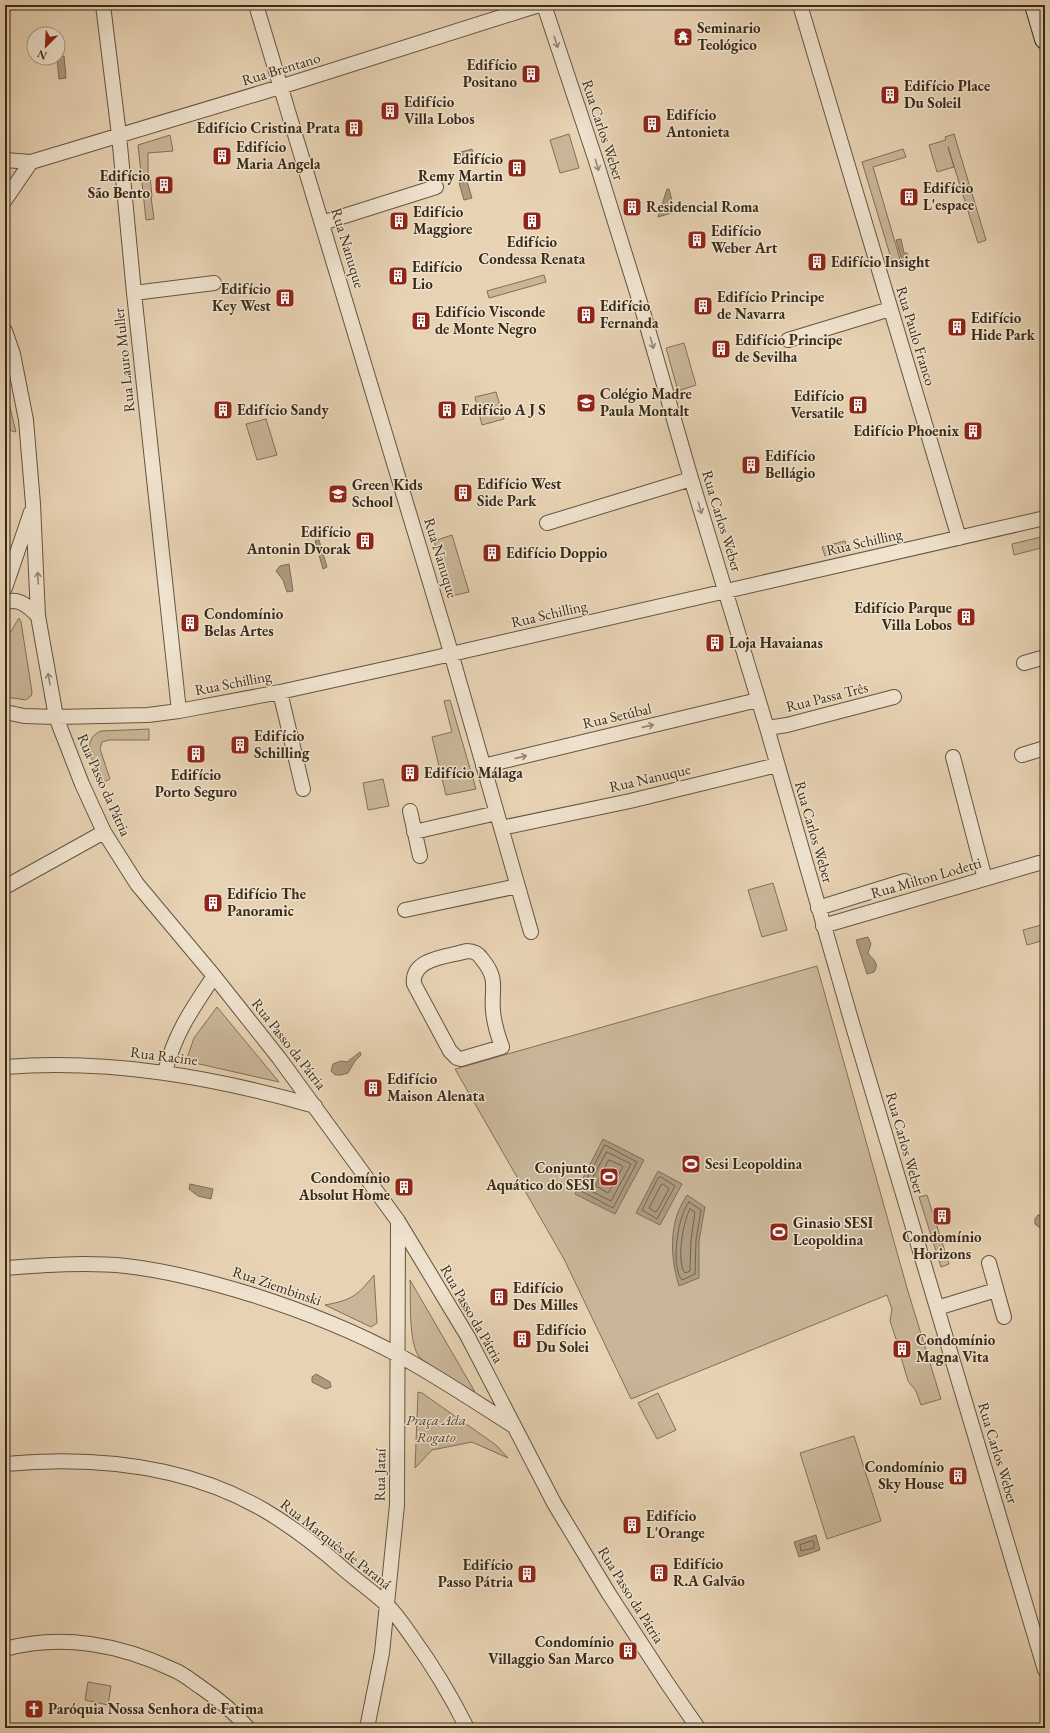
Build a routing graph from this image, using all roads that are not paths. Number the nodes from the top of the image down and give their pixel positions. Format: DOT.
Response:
graph roads {
  1 [pos="103,5"];
  2 [pos="256,5"];
  3 [pos="539,5"];
  4 [pos="544,5"];
  5 [pos="800,5"];
  6 [pos="1035,5"];
  7 [pos="1045,39"];
  8 [pos="280,87"];
  9 [pos="119,135"];
  10 [pos="5,160"];
  11 [pos="31,162"];
  12 [pos="436,187"];
  13 [pos="5,200"];
  14 [pos="322,223"];
  15 [pos="214,283"];
  16 [pos="134,293"];
  17 [pos="890,308"];
  18 [pos="5,331"];
  19 [pos="788,340"];
  20 [pos="691,479"];
  21 [pos="33,504"];
  22 [pos="1045,518"];
  23 [pos="547,523"];
  24 [pos="959,538"];
  25 [pos="5,588"];
  26 [pos="726,592"];
  27 [pos="5,603"];
  28 [pos="38,616"];
  29 [pos="451,654"];
  30 [pos="1045,657"];
  31 [pos="1024,663"];
  32 [pos="280,692"];
  33 [pos="894,698"];
  34 [pos="758,700"];
  35 [pos="179,711"];
  36 [pos="5,712"];
  37 [pos="56,718"];
  38 [pos="767,728"];
  39 [pos="1045,748"];
  40 [pos="1022,755"];
  41 [pos="953,757"];
  42 [pos="777,765"];
  43 [pos="484,766"];
  44 [pos="303,789"];
  45 [pos="410,811"];
  46 [pos="497,813"];
  47 [pos="501,828"];
  48 [pos="104,832"];
  49 [pos="414,832"];
  50 [pos="420,856"];
  51 [pos="1039,863"];
  52 [pos="985,878"];
  53 [pos="905,881"];
  54 [pos="518,886"];
  55 [pos="5,887"];
  56 [pos="818,908"];
  57 [pos="405,910"];
  58 [pos="823,926"];
  59 [pos="531,932"];
  60 [pos="214,976"];
  61 [pos="494,985"];
  62 [pos="5,1067"];
  63 [pos="165,1072"];
  64 [pos="315,1106"];
  65 [pos="398,1221"];
  66 [pos="989,1263"];
  67 [pos="5,1268"];
  68 [pos="996,1290"];
  69 [pos="936,1308"];
  70 [pos="1004,1317"];
  71 [pos="398,1355"];
  72 [pos="512,1425"];
  73 [pos="5,1464"];
  74 [pos="388,1606"];
  75 [pos="5,1649"];
  76 [pos="1044,1666"];
  77 [pos="248,1728"];
  78 [pos="367,1728"];
  79 [pos="467,1728"];
  80 [pos="698,1728"];
  1 -- 9 [label="street, Rua Lauro Muller"];
  2 -- 8 [label="street, Rua Nanuque"];
  3 -- 8 [label="street, Rua Brentano"];
  4 -- 20 [label="street, Rua Carlos Weber, one-way"];
  5 -- 17 [label="street, Rua Paulo Franco"];
  6 -- 7 [label="main road"];
  8 -- 9 [label="street, Rua Brentano"];
  8 -- 14 [label="street, Rua Nanuque"];
  9 -- 11 [label="street, Rua Brentano"];
  9 -- 16 [label="street, Rua Lauro Muller"];
  10 -- 11 [label="street, Rua Brentano"];
  11 -- 13 [label="street"];
  12 -- 14 [label="street"];
  14 -- 29 [label="street, Rua Nanuque"];
  15 -- 16 [label="street"];
  16 -- 35 [label="street, Rua Lauro Muller"];
  17 -- 19 [label="street"];
  17 -- 24 [label="street, Rua Paulo Franco"];
  18 -- 21 [label="street, Rua Passo da Pátria"];
  20 -- 23 [label="street"];
  20 -- 26 [label="street, Rua Carlos Weber, one-way"];
  21 -- 25 [label="street"];
  28 -- 21 [label="street, Rua Passo da Pátria, one-way"];
  22 -- 24 [label="street, Rua Schilling"];
  24 -- 26 [label="street, Rua Schilling"];
  26 -- 29 [label="street, Rua Schilling"];
  26 -- 34 [label="street, Rua Carlos Weber"];
  27 -- 28 [label="street"];
  37 -- 28 [label="street, Rua Passo da Pátria, one-way"];
  29 -- 32 [label="street, Rua Schilling"];
  29 -- 43 [label="street, Rua Nanuque"];
  30 -- 31 [label="street"];
  32 -- 35 [label="street, Rua Schilling"];
  32 -- 44 [label="street"];
  33 -- 38 [label="street, Rua Passa Três"];
  34 -- 38 [label="street, Rua Carlos Weber"];
  43 -- 34 [label="street, Rua Setúbal, one-way"];
  35 -- 37 [label="street, Rua Schilling"];
  36 -- 37 [label="street, Rua Schilling"];
  37 -- 48 [label="street, Rua Passo da Pátria"];
  38 -- 42 [label="street, Rua Carlos Weber"];
  39 -- 40 [label="street"];
  41 -- 52 [label="street"];
  42 -- 47 [label="street, Rua Nanuque"];
  42 -- 56 [label="street, Rua Carlos Weber"];
  43 -- 46 [label="street, Rua Nanuque"];
  45 -- 49 [label="street"];
  46 -- 47 [label="street, Rua Nanuque"];
  46 -- 49 [label="street"];
  47 -- 54 [label="street"];
  48 -- 55 [label="street"];
  48 -- 60 [label="street, Rua Passo da Pátria"];
  49 -- 50 [label="street"];
  51 -- 52 [label="street, Rua Milton Lodetti"];
  52 -- 58 [label="street, Rua Milton Lodetti"];
  53 -- 56 [label="street"];
  54 -- 57 [label="street"];
  54 -- 59 [label="street"];
  56 -- 58 [label="street, Rua Carlos Weber"];
  58 -- 69 [label="street, Rua Carlos Weber"];
  60 -- 63 [label="street"];
  60 -- 64 [label="street, Rua Passo da Pátria"];
  61 -- 61 [label="street"];
  62 -- 63 [label="street, Rua Racine"];
  63 -- 64 [label="street, Rua Racine"];
  64 -- 65 [label="street, Rua Passo da Pátria"];
  65 -- 71 [label="street, Rua Jataí"];
  65 -- 72 [label="street, Rua Passo da Pátria"];
  66 -- 68 [label="street"];
  67 -- 71 [label="street, Rua Ziembinski"];
  68 -- 69 [label="street"];
  68 -- 70 [label="street"];
  69 -- 76 [label="street, Rua Carlos Weber"];
  71 -- 72 [label="street, Rua Ziembinski"];
  71 -- 74 [label="street, Rua Jataí"];
  72 -- 80 [label="street, Rua Passo da Pátria"];
  73 -- 74 [label="street, Rua Marquês de Paraná"];
  74 -- 78 [label="street, Rua Jataí"];
  74 -- 79 [label="street, Rua Marquês de Paraná"];
  75 -- 77 [label="street"];
}
